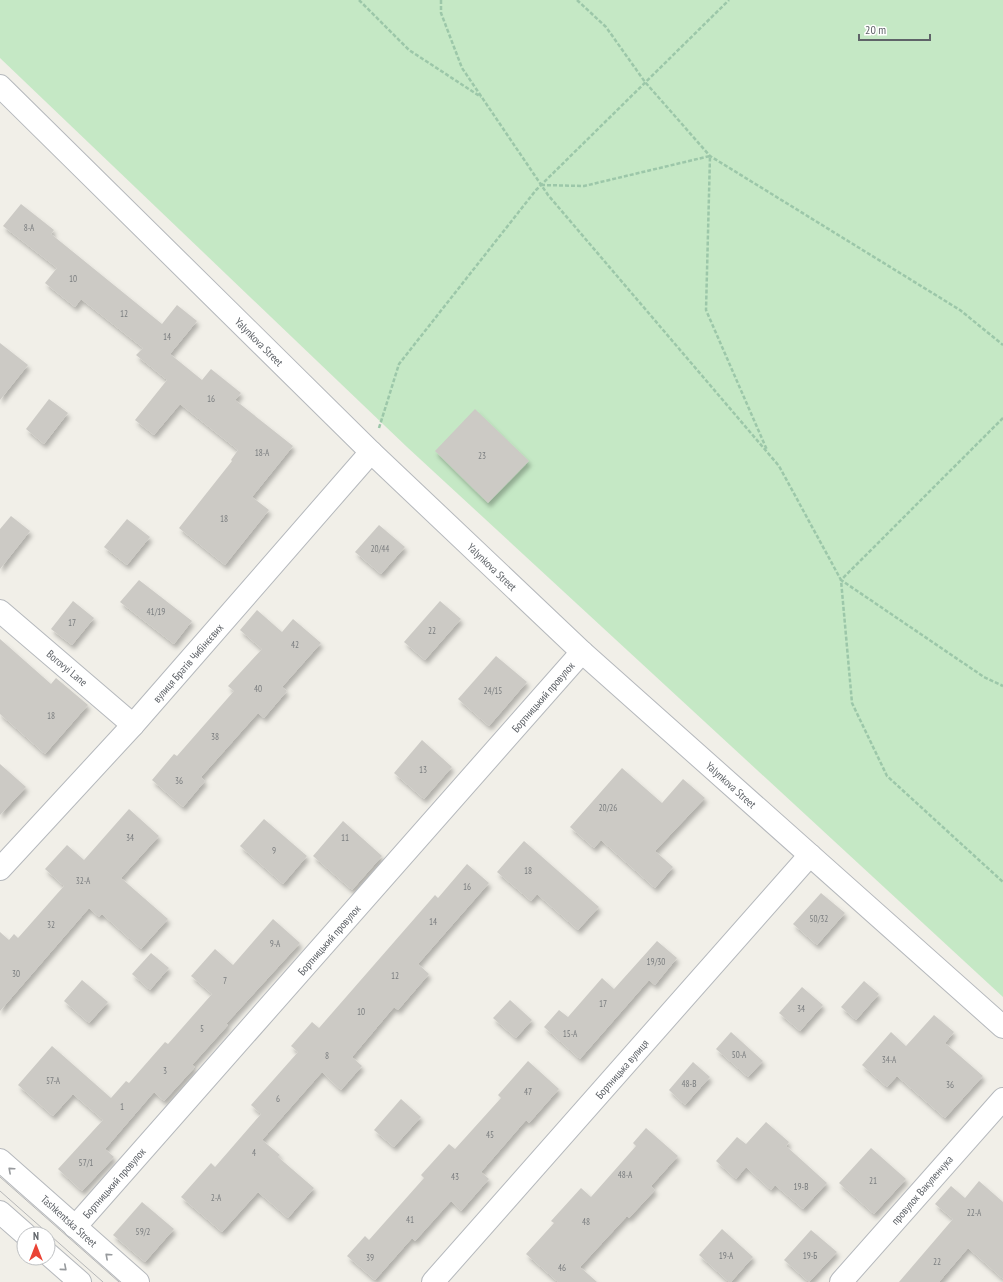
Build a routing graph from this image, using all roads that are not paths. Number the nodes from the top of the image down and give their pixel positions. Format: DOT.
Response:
graph roads {
  1 [pos="0,86"];
  2 [pos="371,452"];
  3 [pos="0,611"];
  4 [pos="582,652"];
  5 [pos="133,725"];
  6 [pos="810,855"];
  7 [pos="0,869"];
  8 [pos="1003,1028"];
  9 [pos="1003,1099"];
  10 [pos="0,1160"];
  11 [pos="0,1212"];
  12 [pos="16,1226"];
  13 [pos="75,1227"];
  14 [pos="56,1261"];
  15 [pos="80,1282"];
  16 [pos="138,1282"];
  17 [pos="433,1282"];
  18 [pos="841,1282"];
  1 -- 2 [label="street, Yalynkova Street"];
  2 -- 4 [label="street, Yalynkova Street"];
  2 -- 5 [label="street, вулиця Братів Чибінєєвих"];
  3 -- 5 [label="street, Borovyi Lane"];
  4 -- 6 [label="street, Yalynkova Street"];
  4 -- 13 [label="street, Бортницький провулок"];
  5 -- 7 [label="street, вулиця Братів Чибінєєвих"];
  6 -- 8 [label="street, Yalynkova Street"];
  6 -- 17 [label="street, Бортницька вулиця"];
  9 -- 18 [label="street, провулок Вакуленчука"];
  13 -- 10 [label="street, Tashkentska Street, one-way"];
  11 -- 12 [label="street"];
  16 -- 13 [label="street, Tashkentska Street, one-way"];
  14 -- 15 [label="street, one-way"];
}
